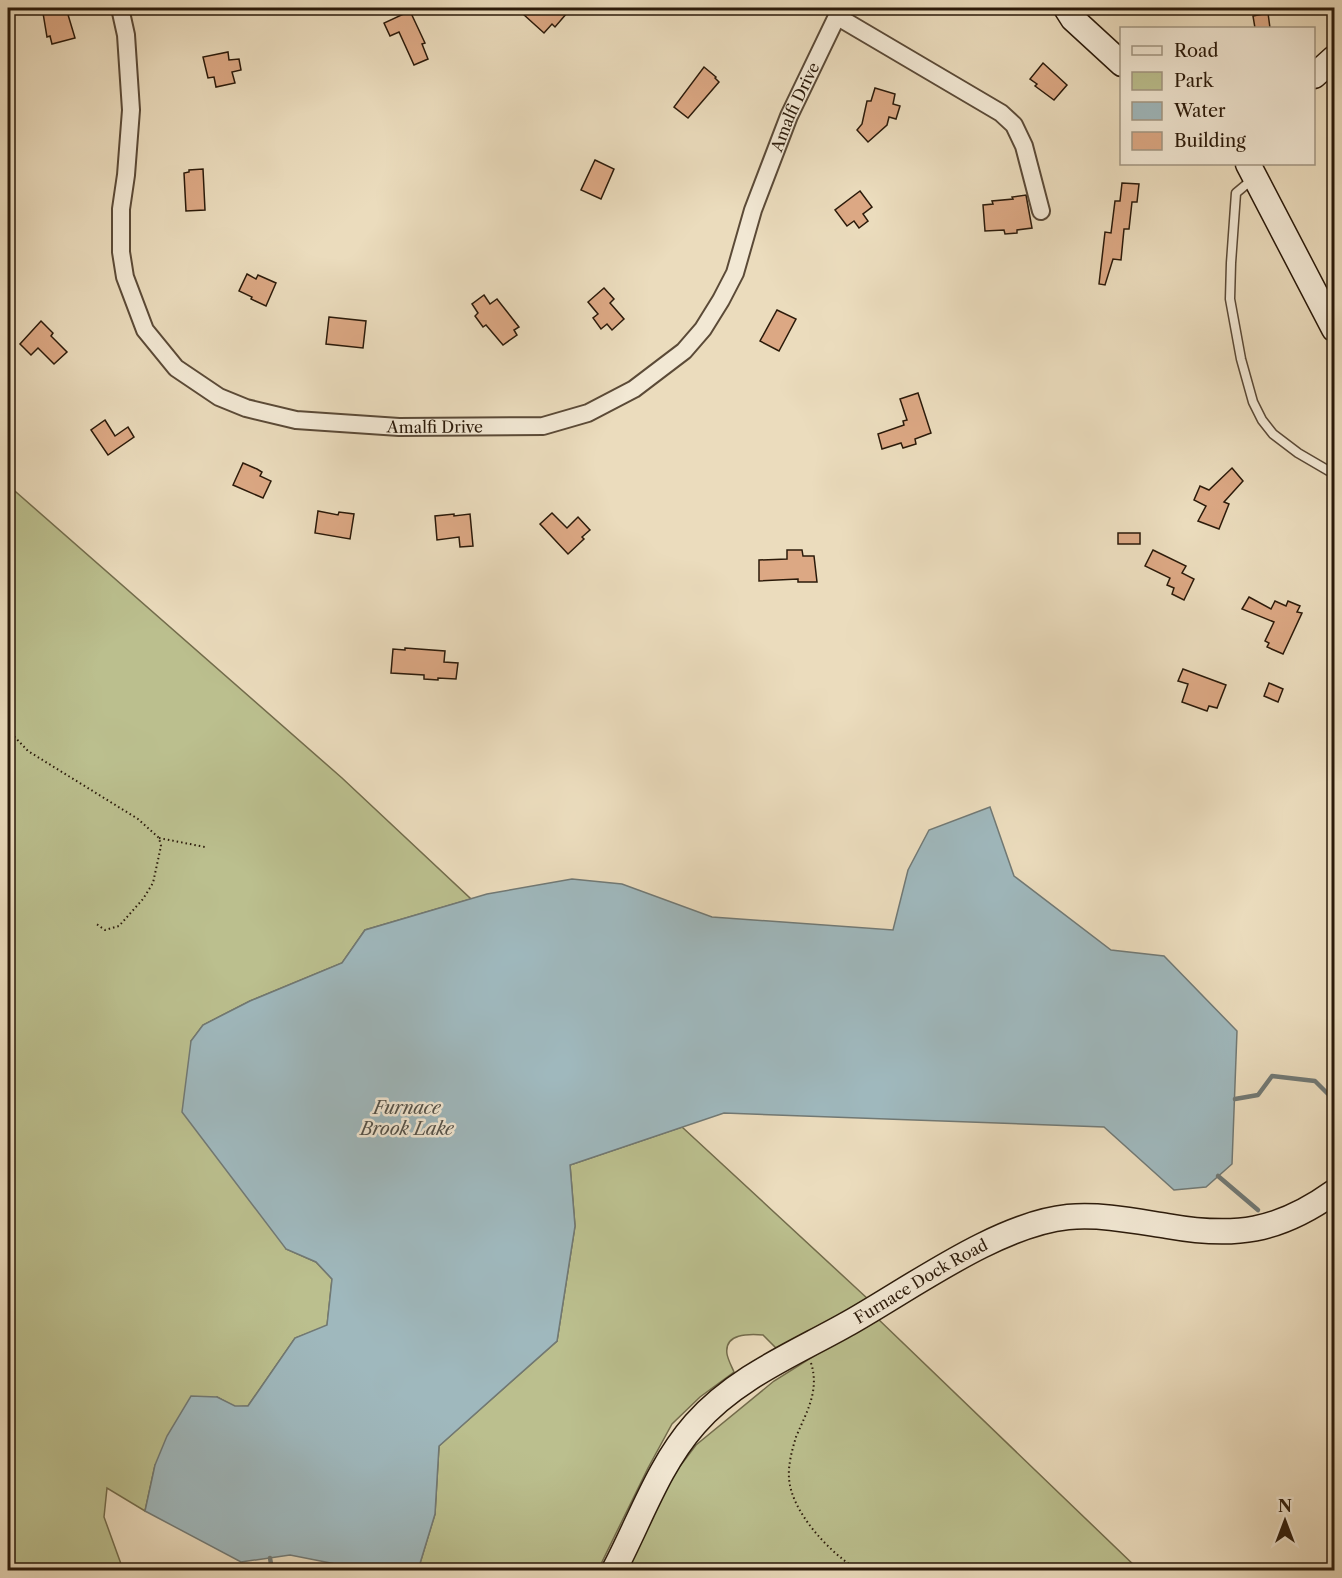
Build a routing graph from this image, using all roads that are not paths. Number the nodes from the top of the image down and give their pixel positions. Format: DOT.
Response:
graph roads {
  1 [pos="120,8"];
  2 [pos="1066,8"];
  3 [pos="839,12"];
  4 [pos="1335,58"];
  5 [pos="1120,62"];
  6 [pos="1315,75"];
  7 [pos="1251,171"];
  8 [pos="1041,211"];
  9 [pos="1335,329"];
  10 [pos="1335,474"];
  11 [pos="1335,1192"];
  12 [pos="614,1570"];
  1 -- 3 [label="street, Amalfi Drive"];
  2 -- 5 [label="street"];
  3 -- 8 [label="street"];
  4 -- 6 [label="street"];
  7 -- 9 [label="street"];
  7 -- 10 [label="lane"];
  11 -- 12 [label="street, Furnace Dock Road"];
}
